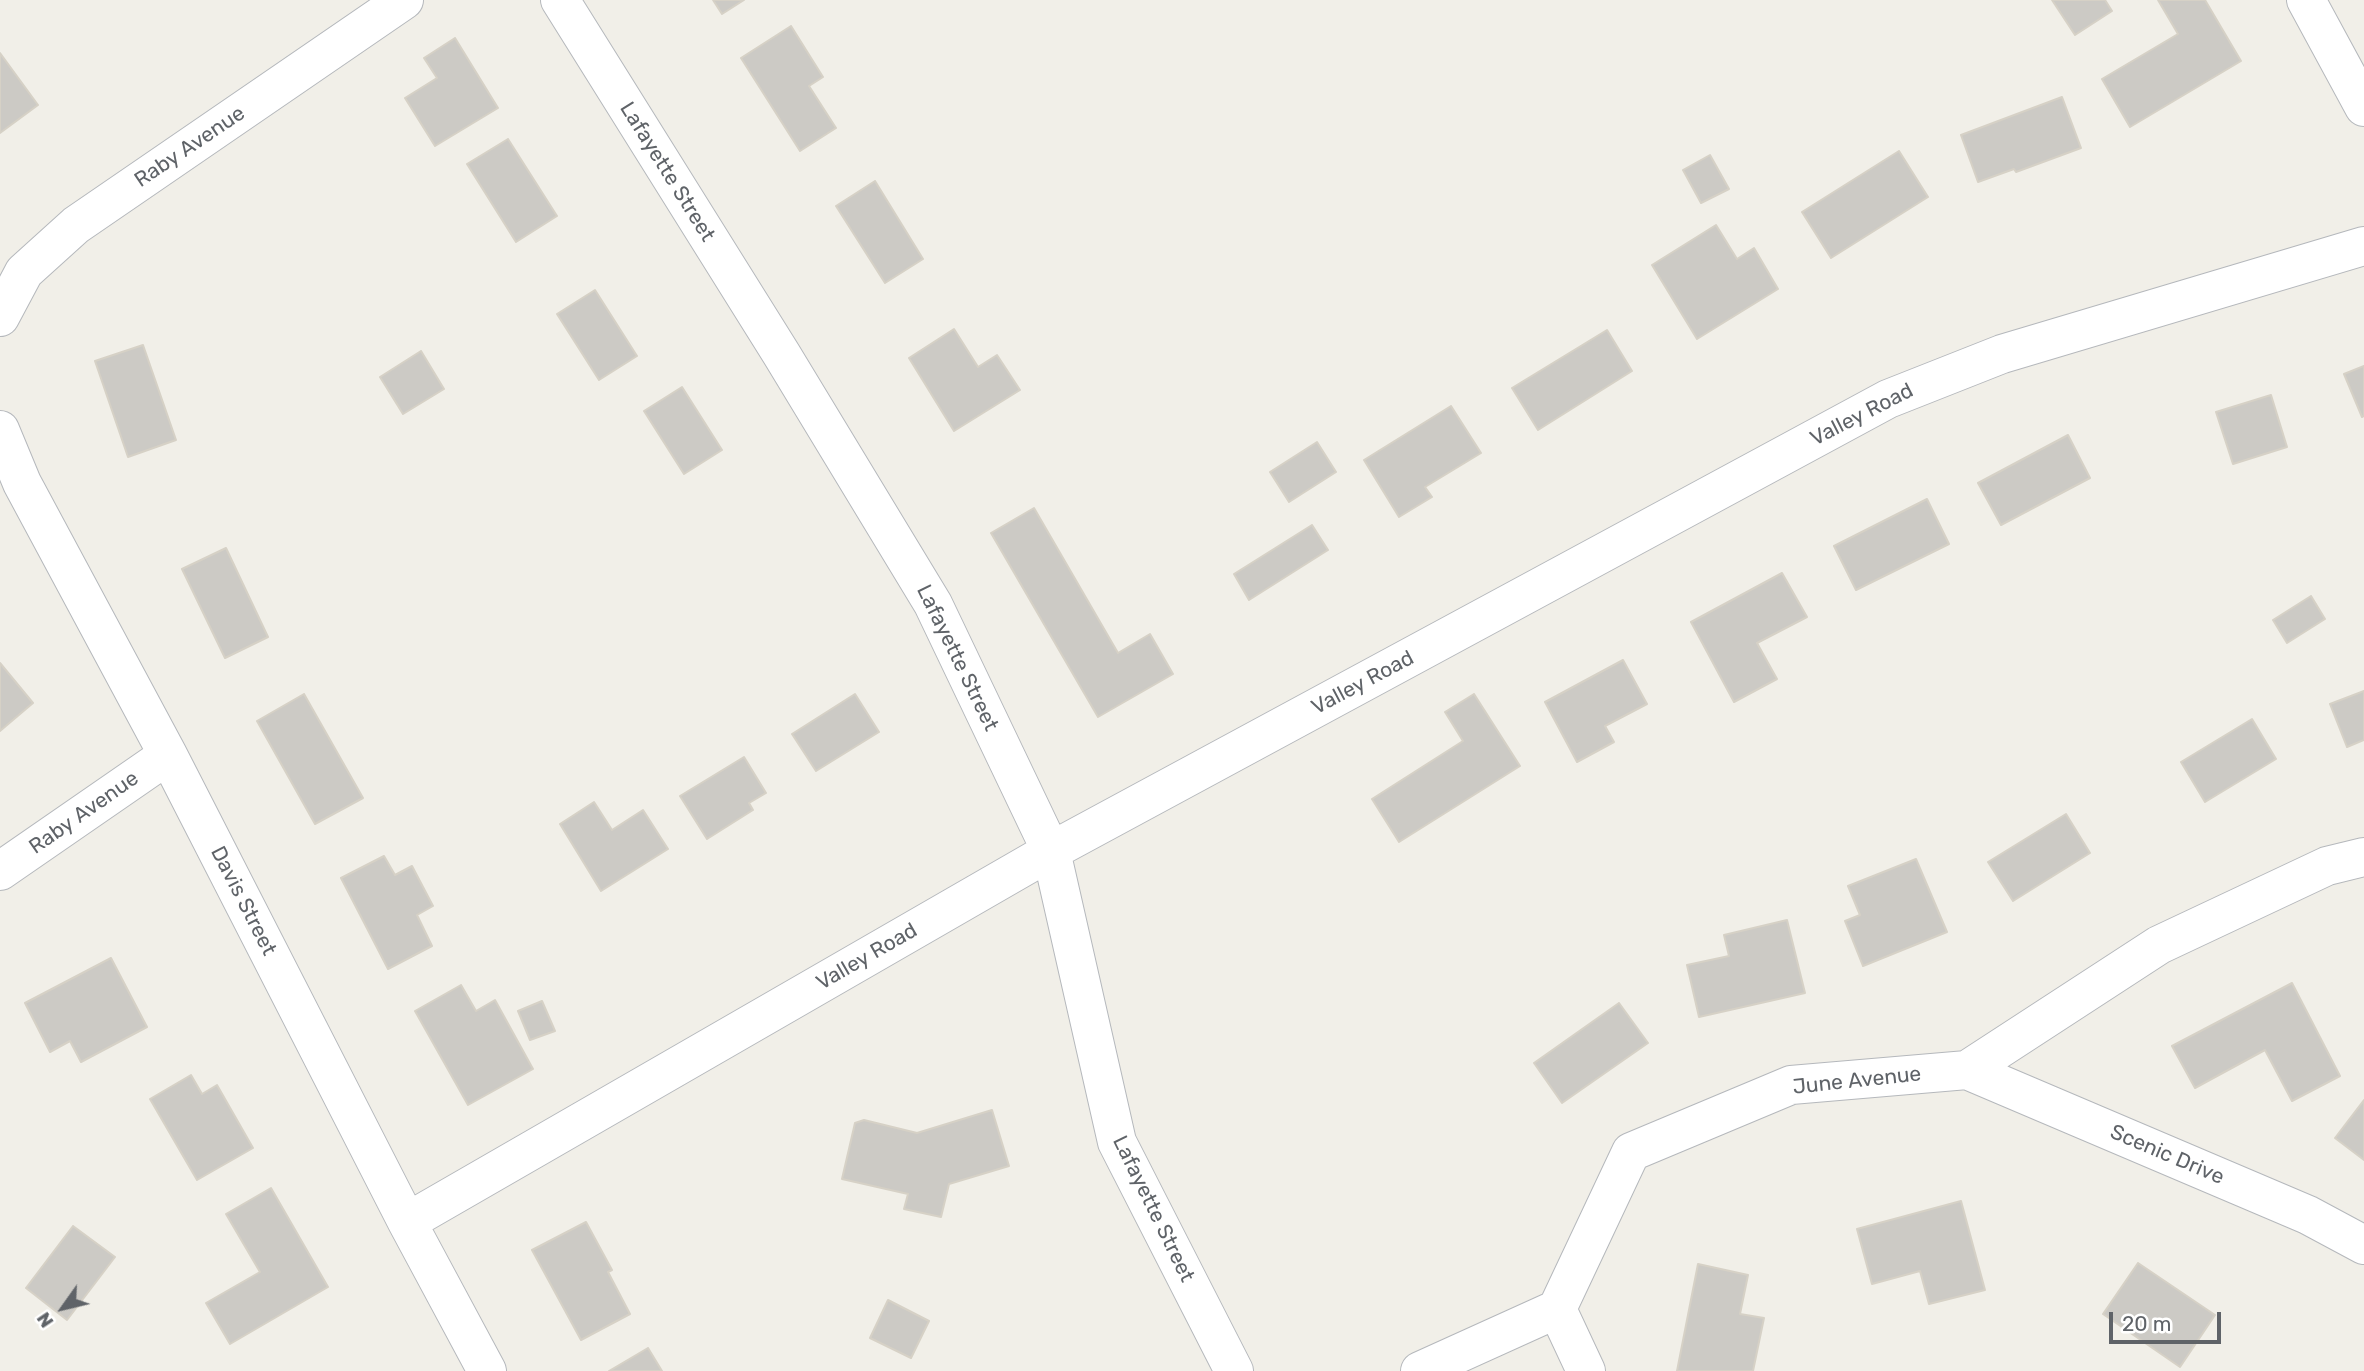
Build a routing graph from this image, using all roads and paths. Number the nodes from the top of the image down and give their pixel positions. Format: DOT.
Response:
graph roads {
  1 [pos="404,0"];
  2 [pos="560,0"];
  3 [pos="2306,0"];
  4 [pos="2364,107"];
  5 [pos="2364,246"];
  6 [pos="0,317"];
  7 [pos="0,429"];
  8 [pos="168,755"];
  9 [pos="1051,851"];
  10 [pos="2364,858"];
  11 [pos="0,872"];
  12 [pos="1967,1070"];
  13 [pos="407,1222"];
  14 [pos="2364,1245"];
  15 [pos="1558,1309"];
  16 [pos="487,1371"];
  17 [pos="1234,1371"];
  18 [pos="1420,1371"];
  19 [pos="1586,1371"];
  1 -- 6 [label="street, Raby Avenue"];
  2 -- 9 [label="street, Lafayette Street"];
  3 -- 4 [label="street"];
  5 -- 9 [label="street, Valley Road"];
  7 -- 8 [label="street, Davis Street"];
  8 -- 11 [label="street, Raby Avenue"];
  8 -- 13 [label="street, Davis Street"];
  9 -- 13 [label="street, Valley Road"];
  9 -- 17 [label="street, Lafayette Street"];
  10 -- 12 [label="street, June Avenue"];
  12 -- 14 [label="street, Scenic Drive"];
  12 -- 15 [label="street, June Avenue"];
  13 -- 16 [label="street, Davis Street"];
  15 -- 18 [label="street"];
  15 -- 19 [label="street"];
}
